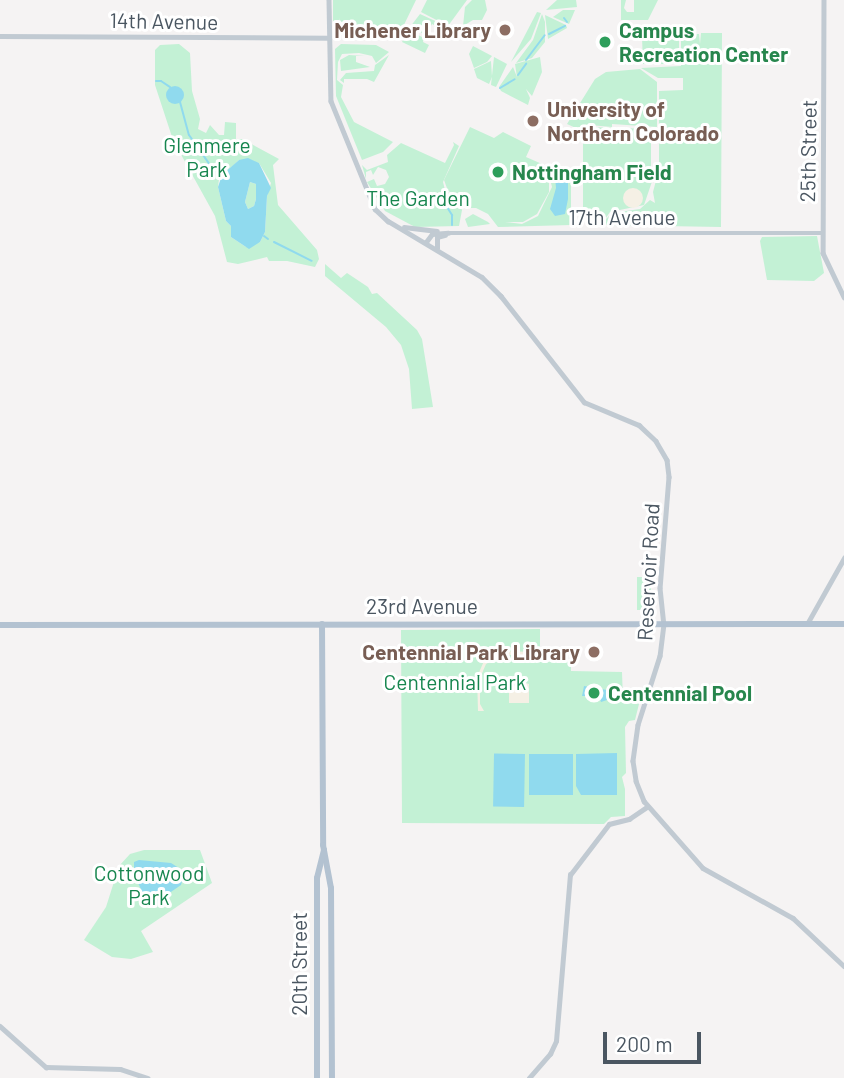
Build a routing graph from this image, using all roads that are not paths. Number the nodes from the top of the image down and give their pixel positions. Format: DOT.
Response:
graph roads {
  1 [pos="329,0"];
  2 [pos="824,0"];
  3 [pos="0,36"];
  4 [pos="329,38"];
  5 [pos="397,226"];
  6 [pos="449,233"];
  7 [pos="822,233"];
  8 [pos="426,242"];
  9 [pos="437,249"];
  10 [pos="844,297"];
  11 [pos="844,558"];
  12 [pos="322,624"];
  13 [pos="664,624"];
  14 [pos="807,624"];
  15 [pos="844,624"];
  16 [pos="0,625"];
  17 [pos="648,807"];
  18 [pos="324,850"];
  19 [pos="844,966"];
  20 [pos="0,1026"];
  21 [pos="148,1078"];
  22 [pos="318,1078"];
  23 [pos="332,1078"];
  24 [pos="529,1078"];
  1 -- 4 [label="street"];
  2 -- 7 [label="street, 25th Street"];
  3 -- 4 [label="street, 14th Avenue"];
  4 -- 5 [label="street, Reservoir Road"];
  5 -- 6 [label="street"];
  5 -- 8 [label="street, Reservoir Road"];
  6 -- 7 [label="street, 17th Avenue"];
  6 -- 8 [label="street, 17th Avenue"];
  6 -- 9 [label="street"];
  7 -- 10 [label="street, 25th Street"];
  8 -- 9 [label="street, Reservoir Road"];
  9 -- 13 [label="street, Reservoir Road"];
  11 -- 14 [label="street"];
  12 -- 13 [label="main road, 23rd Avenue"];
  12 -- 16 [label="main road, 23rd Avenue"];
  12 -- 18 [label="main road, 20th Street"];
  13 -- 14 [label="main road, 23rd Avenue"];
  13 -- 17 [label="street, Reservoir Road"];
  14 -- 15 [label="main road, 23rd Avenue"];
  17 -- 19 [label="street, Reservoir Road"];
  17 -- 24 [label="street"];
  18 -- 22 [label="main road, 20th Street"];
  18 -- 23 [label="main road, 20th Street"];
  20 -- 21 [label="street"];
}
